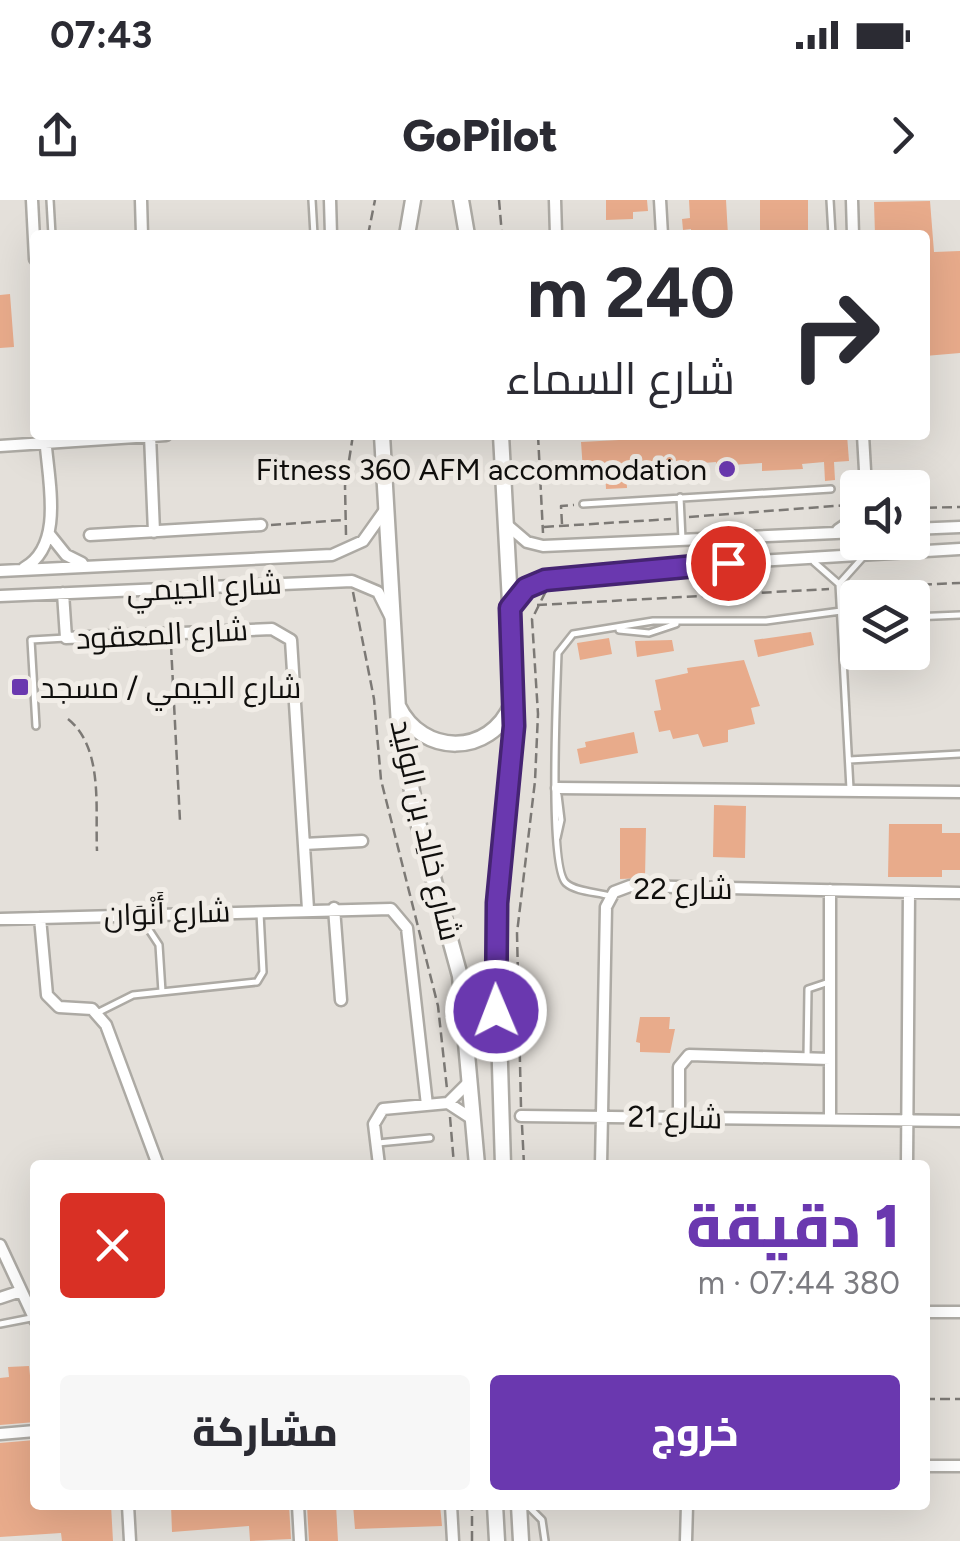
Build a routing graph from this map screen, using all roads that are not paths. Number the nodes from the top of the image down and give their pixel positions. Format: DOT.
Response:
graph roads {
  1 [pos="32,200"];
  2 [pos="50,200"];
  3 [pos="140,200"];
  4 [pos="312,200"];
  5 [pos="330,200"];
  6 [pos="413,200"];
  7 [pos="461,200"];
  8 [pos="555,200"];
  9 [pos="660,200"];
  10 [pos="830,200"];
  11 [pos="852,200"];
  12 [pos="34,230"];
  13 [pos="52,230"];
  14 [pos="142,230"];
  15 [pos="314,230"];
  16 [pos="331,230"];
  17 [pos="408,230"];
  18 [pos="467,230"];
  19 [pos="556,230"];
  20 [pos="662,230"];
  21 [pos="832,230"];
  22 [pos="854,230"];
  23 [pos="39,440"];
  24 [pos="45,440"];
  25 [pos="150,440"];
  26 [pos="382,440"];
  27 [pos="500,440"];
  28 [pos="863,440"];
  29 [pos="0,446"];
  30 [pos="862,470"];
  31 [pos="831,489"];
  32 [pos="680,496"];
  33 [pos="583,504"];
  34 [pos="385,509"];
  35 [pos="506,523"];
  36 [pos="261,525"];
  37 [pos="960,527"];
  38 [pos="840,528"];
  39 [pos="930,528"];
  40 [pos="154,532"];
  41 [pos="832,533"];
  42 [pos="840,533"];
  43 [pos="50,535"];
  44 [pos="90,535"];
  45 [pos="682,540"];
  46 [pos="960,549"];
  47 [pos="930,550"];
  48 [pos="840,555"];
  49 [pos="805,557"];
  50 [pos="862,560"];
  51 [pos="90,566"];
  52 [pos="19,571"];
  53 [pos="0,572"];
  54 [pos="839,586"];
  55 [pos="63,593"];
  56 [pos="0,596"];
  57 [pos="840,598"];
  58 [pos="510,608"];
  59 [pos="840,611"];
  60 [pos="960,614"];
  61 [pos="390,616"];
  62 [pos="930,616"];
  63 [pos="679,623"];
  64 [pos="616,630"];
  65 [pos="66,638"];
  66 [pos="844,670"];
  67 [pos="395,696"];
  68 [pos="515,696"];
  69 [pos="36,726"];
  70 [pos="960,754"];
  71 [pos="849,760"];
  72 [pos="557,790"];
  73 [pos="850,792"];
  74 [pos="960,792"];
  75 [pos="362,841"];
  76 [pos="304,844"];
  77 [pos="830,890"];
  78 [pos="909,892"];
  79 [pos="960,893"];
  80 [pos="610,896"];
  81 [pos="334,908"];
  82 [pos="308,909"];
  83 [pos="260,910"];
  84 [pos="139,914"];
  85 [pos="40,918"];
  86 [pos="0,919"];
  87 [pos="830,982"];
  88 [pos="162,992"];
  89 [pos="342,1000"];
  90 [pos="97,1013"];
  91 [pos="807,1058"];
  92 [pos="830,1059"];
  93 [pos="472,1079"];
  94 [pos="500,1091"];
  95 [pos="448,1103"];
  96 [pos="427,1104"];
  97 [pos="602,1114"];
  98 [pos="521,1116"];
  99 [pos="679,1117"];
  100 [pos="830,1118"];
  101 [pos="907,1119"];
  102 [pos="474,1121"];
  103 [pos="960,1121"];
  104 [pos="430,1138"];
  105 [pos="502,1138"];
  106 [pos="376,1143"];
  107 [pos="156,1160"];
  108 [pos="378,1160"];
  109 [pos="476,1160"];
  110 [pos="503,1160"];
  111 [pos="601,1160"];
  112 [pos="906,1160"];
  113 [pos="0,1245"];
  114 [pos="18,1292"];
  115 [pos="0,1298"];
  116 [pos="30,1312"];
  117 [pos="930,1312"];
  118 [pos="960,1312"];
  119 [pos="30,1319"];
  120 [pos="0,1324"];
  121 [pos="30,1431"];
  122 [pos="0,1434"];
  123 [pos="930,1466"];
  124 [pos="960,1466"];
  125 [pos="128,1510"];
  126 [pos="298,1510"];
  127 [pos="451,1510"];
  128 [pos="494,1510"];
  129 [pos="523,1510"];
  130 [pos="529,1510"];
  131 [pos="687,1510"];
  132 [pos="495,1540"];
  133 [pos="130,1541"];
  134 [pos="300,1541"];
  135 [pos="452,1541"];
  136 [pos="521,1541"];
  137 [pos="545,1541"];
  138 [pos="686,1541"];
  1 -- 12 [label="street"];
  2 -- 13 [label="lane"];
  3 -- 14 [label="street"];
  4 -- 15 [label="lane"];
  5 -- 16 [label="street"];
  6 -- 17 [label="street"];
  7 -- 18 [label="street"];
  8 -- 19 [label="street"];
  9 -- 20 [label="street"];
  10 -- 21 [label="lane"];
  11 -- 22 [label="street"];
  23 -- 29 [label="street"];
  24 -- 43 [label="street"];
  25 -- 40 [label="street"];
  26 -- 34 [label="street, شارع خالِد بن الوليد"];
  27 -- 35 [label="street, شارع خالِد بن الوليد"];
  28 -- 30 [label="street"];
  31 -- 32 [label="lane"];
  32 -- 33 [label="lane"];
  32 -- 45 [label="lane"];
  34 -- 51 [label="street, شارع الجيمي"];
  34 -- 61 [label="street, شارع خالِد بن الوليد"];
  35 -- 45 [label="street"];
  35 -- 58 [label="street, شارع خالِد بن الوليد"];
  36 -- 40 [label="street"];
  37 -- 39 [label="street"];
  38 -- 41 [label="street"];
  40 -- 44 [label="street"];
  41 -- 42 [label="street"];
  41 -- 45 [label="street"];
  43 -- 51 [label="street"];
  43 -- 52 [label="street"];
  46 -- 47 [label="street"];
  48 -- 49 [label="street"];
  49 -- 54 [label="lane"];
  49 -- 58 [label="street"];
  50 -- 54 [label="lane"];
  51 -- 52 [label="street, شارع الجيمي"];
  52 -- 53 [label="street, شارع الجيمي"];
  54 -- 57 [label="lane"];
  55 -- 56 [label="street, شارع الجيمي"];
  55 -- 61 [label="street, شارع الجيمي"];
  55 -- 65 [label="street"];
  58 -- 68 [label="street, شارع خالِد بن الوليد"];
  59 -- 63 [label="lane"];
  60 -- 62 [label="lane"];
  61 -- 67 [label="street, شارع خالِد بن الوليد"];
  63 -- 64 [label="lane"];
  63 -- 64 [label="lane"];
  64 -- 72 [label="lane"];
  65 -- 69 [label="lane, شارع المعقود"];
  65 -- 76 [label="street, شارع المعقود"];
  66 -- 71 [label="lane"];
  67 -- 68 [label="street"];
  67 -- 93 [label="street, شارع خالِد بن الوليد"];
  68 -- 94 [label="street, شارع خالِد بن الوليد"];
  70 -- 71 [label="lane"];
  71 -- 73 [label="lane"];
  72 -- 73 [label="street"];
  72 -- 80 [label="lane"];
  73 -- 74 [label="street"];
  75 -- 76 [label="street"];
  76 -- 82 [label="street, شارع المعقود"];
  77 -- 78 [label="street, شارع 22"];
  77 -- 80 [label="street, شارع 22"];
  77 -- 87 [label="street"];
  78 -- 79 [label="street, شارع 22"];
  78 -- 101 [label="street"];
  80 -- 97 [label="street, شارع 22"];
  81 -- 82 [label="street, شارع أَنْوَان"];
  81 -- 89 [label="street"];
  81 -- 96 [label="street, شارع أَنْوَان"];
  82 -- 83 [label="street, شارع أَنْوَان"];
  83 -- 84 [label="street, شارع أَنْوَان"];
  83 -- 88 [label="lane"];
  84 -- 85 [label="street, شارع أَنْوَان"];
  84 -- 88 [label="lane"];
  85 -- 86 [label="street, شارع أَنْوَان"];
  85 -- 90 [label="street"];
  87 -- 91 [label="lane"];
  87 -- 92 [label="street"];
  88 -- 90 [label="lane"];
  90 -- 107 [label="street"];
  91 -- 92 [label="street"];
  91 -- 99 [label="street"];
  92 -- 100 [label="street"];
  93 -- 95 [label="street"];
  93 -- 102 [label="street, شارع خالِد بن الوليد"];
  94 -- 98 [label="street"];
  94 -- 105 [label="street, شارع خالِد بن الوليد"];
  95 -- 96 [label="street"];
  95 -- 102 [label="street"];
  96 -- 106 [label="street"];
  97 -- 98 [label="street, شارع 21"];
  97 -- 99 [label="street, شارع 21"];
  97 -- 111 [label="street, شارع 22"];
  98 -- 105 [label="street"];
  99 -- 100 [label="street, شارع 21"];
  100 -- 101 [label="street, شارع 21"];
  101 -- 103 [label="street, شارع 21"];
  101 -- 112 [label="street"];
  102 -- 109 [label="street, شارع خالِد بن الوليد"];
  104 -- 106 [label="lane"];
  105 -- 110 [label="street, شارع خالِد بن الوليد"];
  106 -- 108 [label="street"];
  113 -- 114 [label="street"];
  114 -- 115 [label="street"];
  114 -- 116 [label="street"];
  117 -- 118 [label="street"];
  119 -- 120 [label="lane"];
  121 -- 122 [label="street"];
  123 -- 124 [label="street"];
  125 -- 133 [label="street"];
  126 -- 134 [label="street"];
  127 -- 135 [label="street"];
  128 -- 132 [label="street"];
  129 -- 136 [label="street"];
  130 -- 137 [label="lane"];
  131 -- 138 [label="street"];
}
